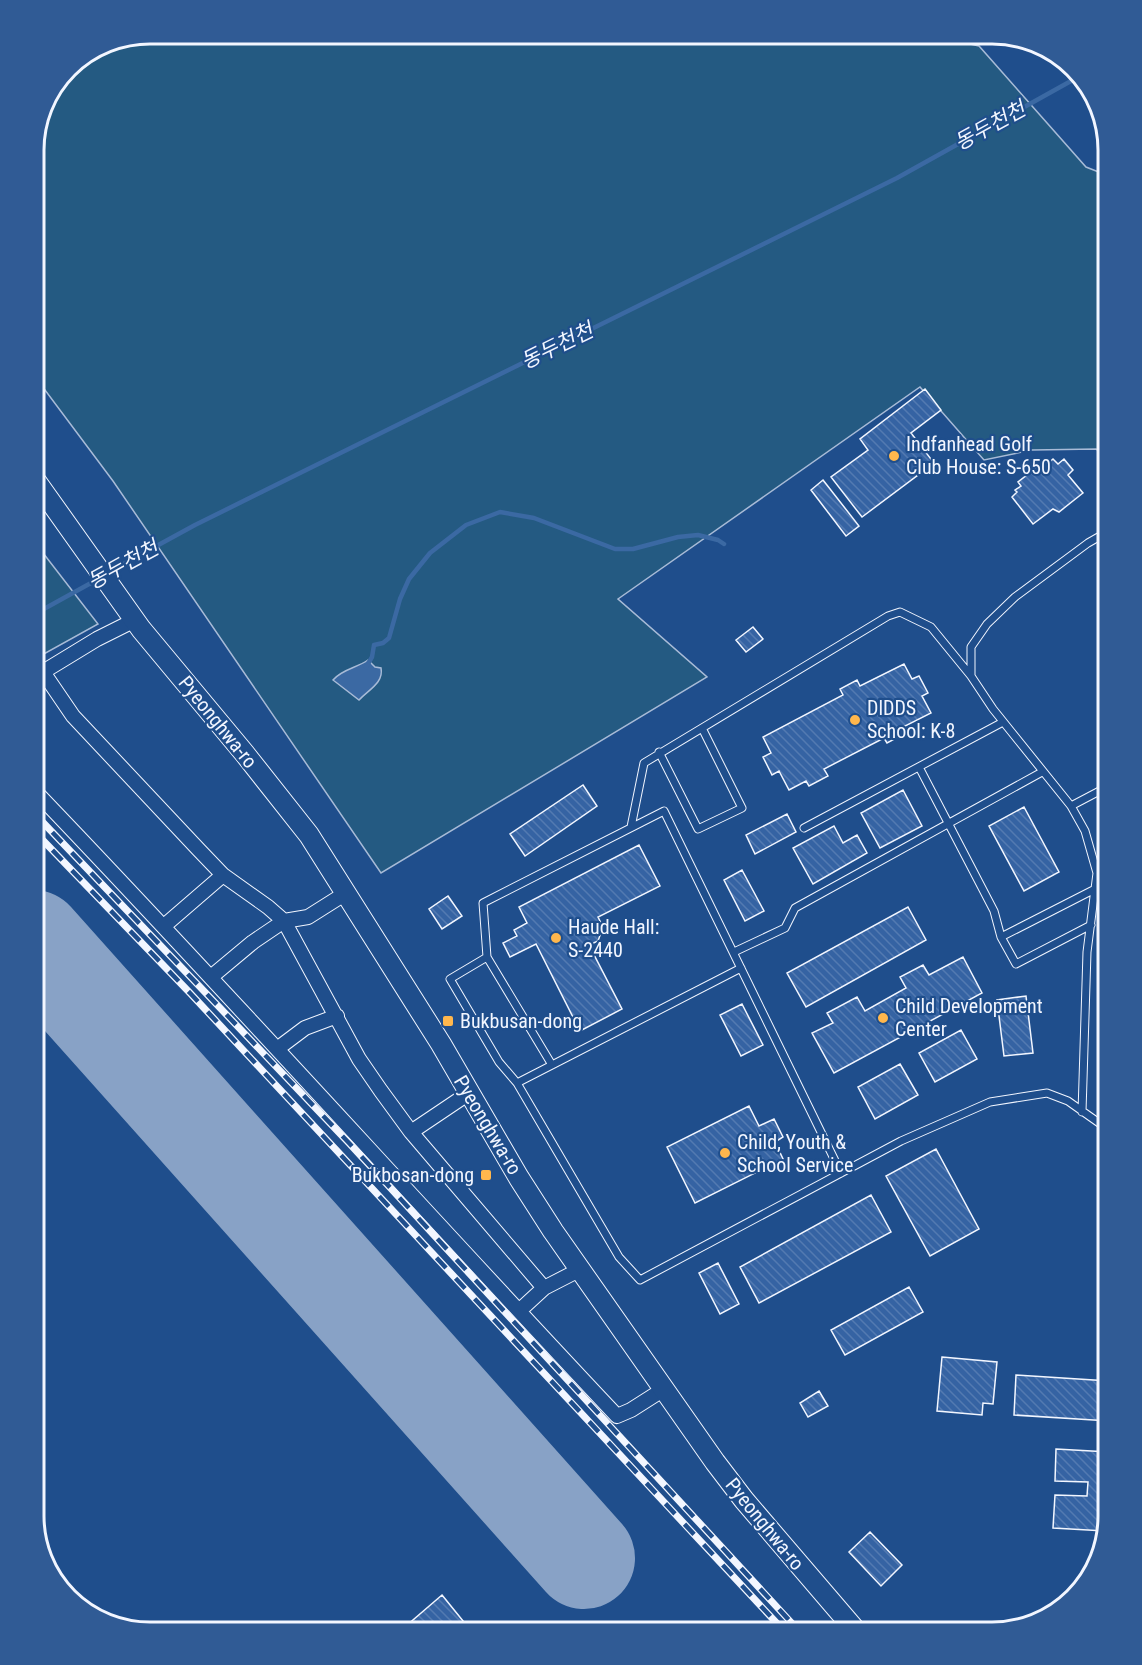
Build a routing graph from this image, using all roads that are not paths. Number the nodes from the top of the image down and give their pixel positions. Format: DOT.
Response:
graph roads {
  1 [pos="44,494"];
  2 [pos="1098,537"];
  3 [pos="132,616"];
  4 [pos="44,671"];
  5 [pos="971,676"];
  6 [pos="44,682"];
  7 [pos="1003,722"];
  8 [pos="702,728"];
  9 [pos="659,752"];
  10 [pos="919,767"];
  11 [pos="1042,772"];
  12 [pos="1098,792"];
  13 [pos="44,801"];
  14 [pos="1071,806"];
  15 [pos="947,825"];
  16 [pos="631,827"];
  17 [pos="804,828"];
  18 [pos="223,875"];
  19 [pos="1095,890"];
  20 [pos="346,893"];
  21 [pos="284,921"];
  22 [pos="164,926"];
  23 [pos="1091,926"];
  24 [pos="1001,937"];
  25 [pos="734,952"];
  26 [pos="487,957"];
  27 [pos="741,968"];
  28 [pos="211,977"];
  29 [pos="337,1016"];
  30 [pos="277,1049"];
  31 [pos="552,1065"];
  32 [pos="517,1083"];
  33 [pos="469,1092"];
  34 [pos="1082,1112"];
  35 [pos="1098,1123"];
  36 [pos="411,1132"];
  37 [pos="841,1173"];
  38 [pos="580,1269"];
  39 [pos="544,1288"];
  40 [pos="519,1311"];
  41 [pos="664,1389"];
  42 [pos="848,1622"];
  1 -- 3 [label="main road, Pyeonghwa-ro"];
  2 -- 5 [label="lane"];
  3 -- 4 [label="street"];
  3 -- 20 [label="main road, Pyeonghwa-ro"];
  5 -- 7 [label="lane"];
  5 -- 8 [label="lane"];
  6 -- 18 [label="street"];
  7 -- 10 [label="lane"];
  7 -- 11 [label="lane"];
  8 -- 9 [label="lane"];
  8 -- 9 [label="lane"];
  9 -- 16 [label="lane"];
  10 -- 15 [label="lane"];
  10 -- 17 [label="lane"];
  11 -- 14 [label="lane"];
  11 -- 15 [label="lane"];
  12 -- 14 [label="lane"];
  13 -- 22 [label="street"];
  14 -- 19 [label="lane"];
  15 -- 24 [label="lane"];
  15 -- 25 [label="lane"];
  16 -- 25 [label="lane"];
  16 -- 26 [label="lane"];
  18 -- 21 [label="street"];
  18 -- 22 [label="street"];
  19 -- 23 [label="lane"];
  19 -- 24 [label="lane"];
  20 -- 21 [label="street"];
  20 -- 33 [label="main road, Pyeonghwa-ro"];
  21 -- 28 [label="street"];
  21 -- 29 [label="street"];
  22 -- 28 [label="street"];
  23 -- 24 [label="lane"];
  23 -- 34 [label="lane"];
  25 -- 27 [label="lane"];
  26 -- 31 [label="lane"];
  26 -- 32 [label="lane"];
  27 -- 31 [label="lane"];
  27 -- 37 [label="lane"];
  28 -- 30 [label="street"];
  29 -- 30 [label="street"];
  29 -- 36 [label="street"];
  30 -- 40 [label="street"];
  31 -- 32 [label="lane"];
  32 -- 37 [label="lane"];
  33 -- 36 [label="street"];
  33 -- 38 [label="main road, Pyeonghwa-ro"];
  34 -- 35 [label="lane"];
  34 -- 37 [label="lane"];
  36 -- 39 [label="street"];
  38 -- 39 [label="street"];
  38 -- 41 [label="main road, Pyeonghwa-ro"];
  39 -- 40 [label="street"];
  40 -- 41 [label="street"];
  41 -- 42 [label="main road, Pyeonghwa-ro"];
}
